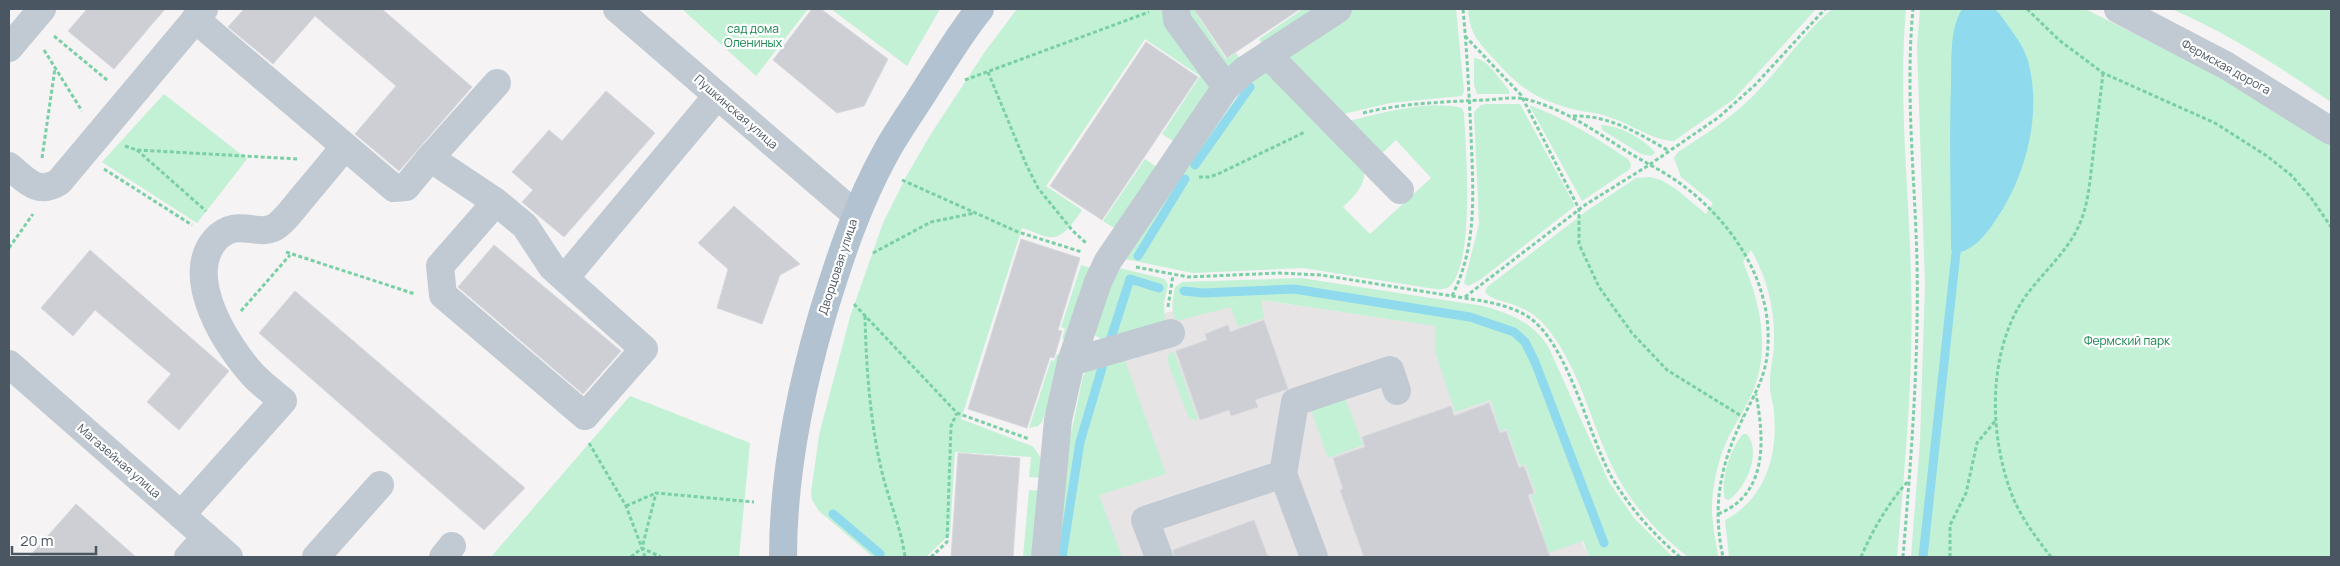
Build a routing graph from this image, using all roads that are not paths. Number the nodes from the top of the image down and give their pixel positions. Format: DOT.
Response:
graph roads {
  1 [pos="42,9"];
  2 [pos="617,9"];
  3 [pos="980,9"];
  4 [pos="1338,9"];
  5 [pos="2118,9"];
  6 [pos="1163,10"];
  7 [pos="199,14"];
  8 [pos="9,48"];
  9 [pos="1268,55"];
  10 [pos="497,83"];
  11 [pos="1226,87"];
  12 [pos="717,96"];
  13 [pos="2331,131"];
  14 [pos="338,154"];
  15 [pos="430,158"];
  16 [pos="9,166"];
  17 [pos="1400,190"];
  18 [pos="496,202"];
  19 [pos="856,215"];
  20 [pos="564,278"];
  21 [pos="1171,333"];
  22 [pos="1071,362"];
  23 [pos="9,364"];
  24 [pos="1397,391"];
  25 [pos="1283,474"];
  26 [pos="380,484"];
  27 [pos="180,515"];
  28 [pos="206,537"];
  29 [pos="188,557"];
  30 [pos="229,557"];
  31 [pos="316,557"];
  32 [pos="784,557"];
  33 [pos="1045,557"];
  34 [pos="1159,557"];
  35 [pos="1314,557"];
  1 -- 8 [label="street"];
  2 -- 12 [label="street, Пушкинская улица"];
  3 -- 19 [label="main road, Дворцовая улица"];
  4 -- 9 [label="street"];
  5 -- 13 [label="street, Фермская дорога"];
  6 -- 11 [label="street"];
  7 -- 14 [label="street"];
  7 -- 16 [label="street"];
  9 -- 11 [label="street"];
  9 -- 17 [label="street"];
  10 -- 15 [label="street"];
  11 -- 22 [label="street"];
  12 -- 19 [label="street, Пушкинская улица"];
  12 -- 20 [label="street"];
  14 -- 15 [label="street"];
  14 -- 27 [label="street"];
  15 -- 18 [label="street"];
  18 -- 20 [label="street"];
  18 -- 20 [label="street"];
  19 -- 32 [label="main road, Дворцовая улица"];
  21 -- 22 [label="street"];
  22 -- 33 [label="street"];
  23 -- 27 [label="street, Магазейная улица"];
  24 -- 25 [label="street"];
  25 -- 34 [label="street"];
  25 -- 35 [label="street"];
  26 -- 31 [label="street"];
  27 -- 28 [label="street, Магазейная улица"];
  28 -- 29 [label="street"];
  28 -- 30 [label="street, Магазейная улица"];
}
